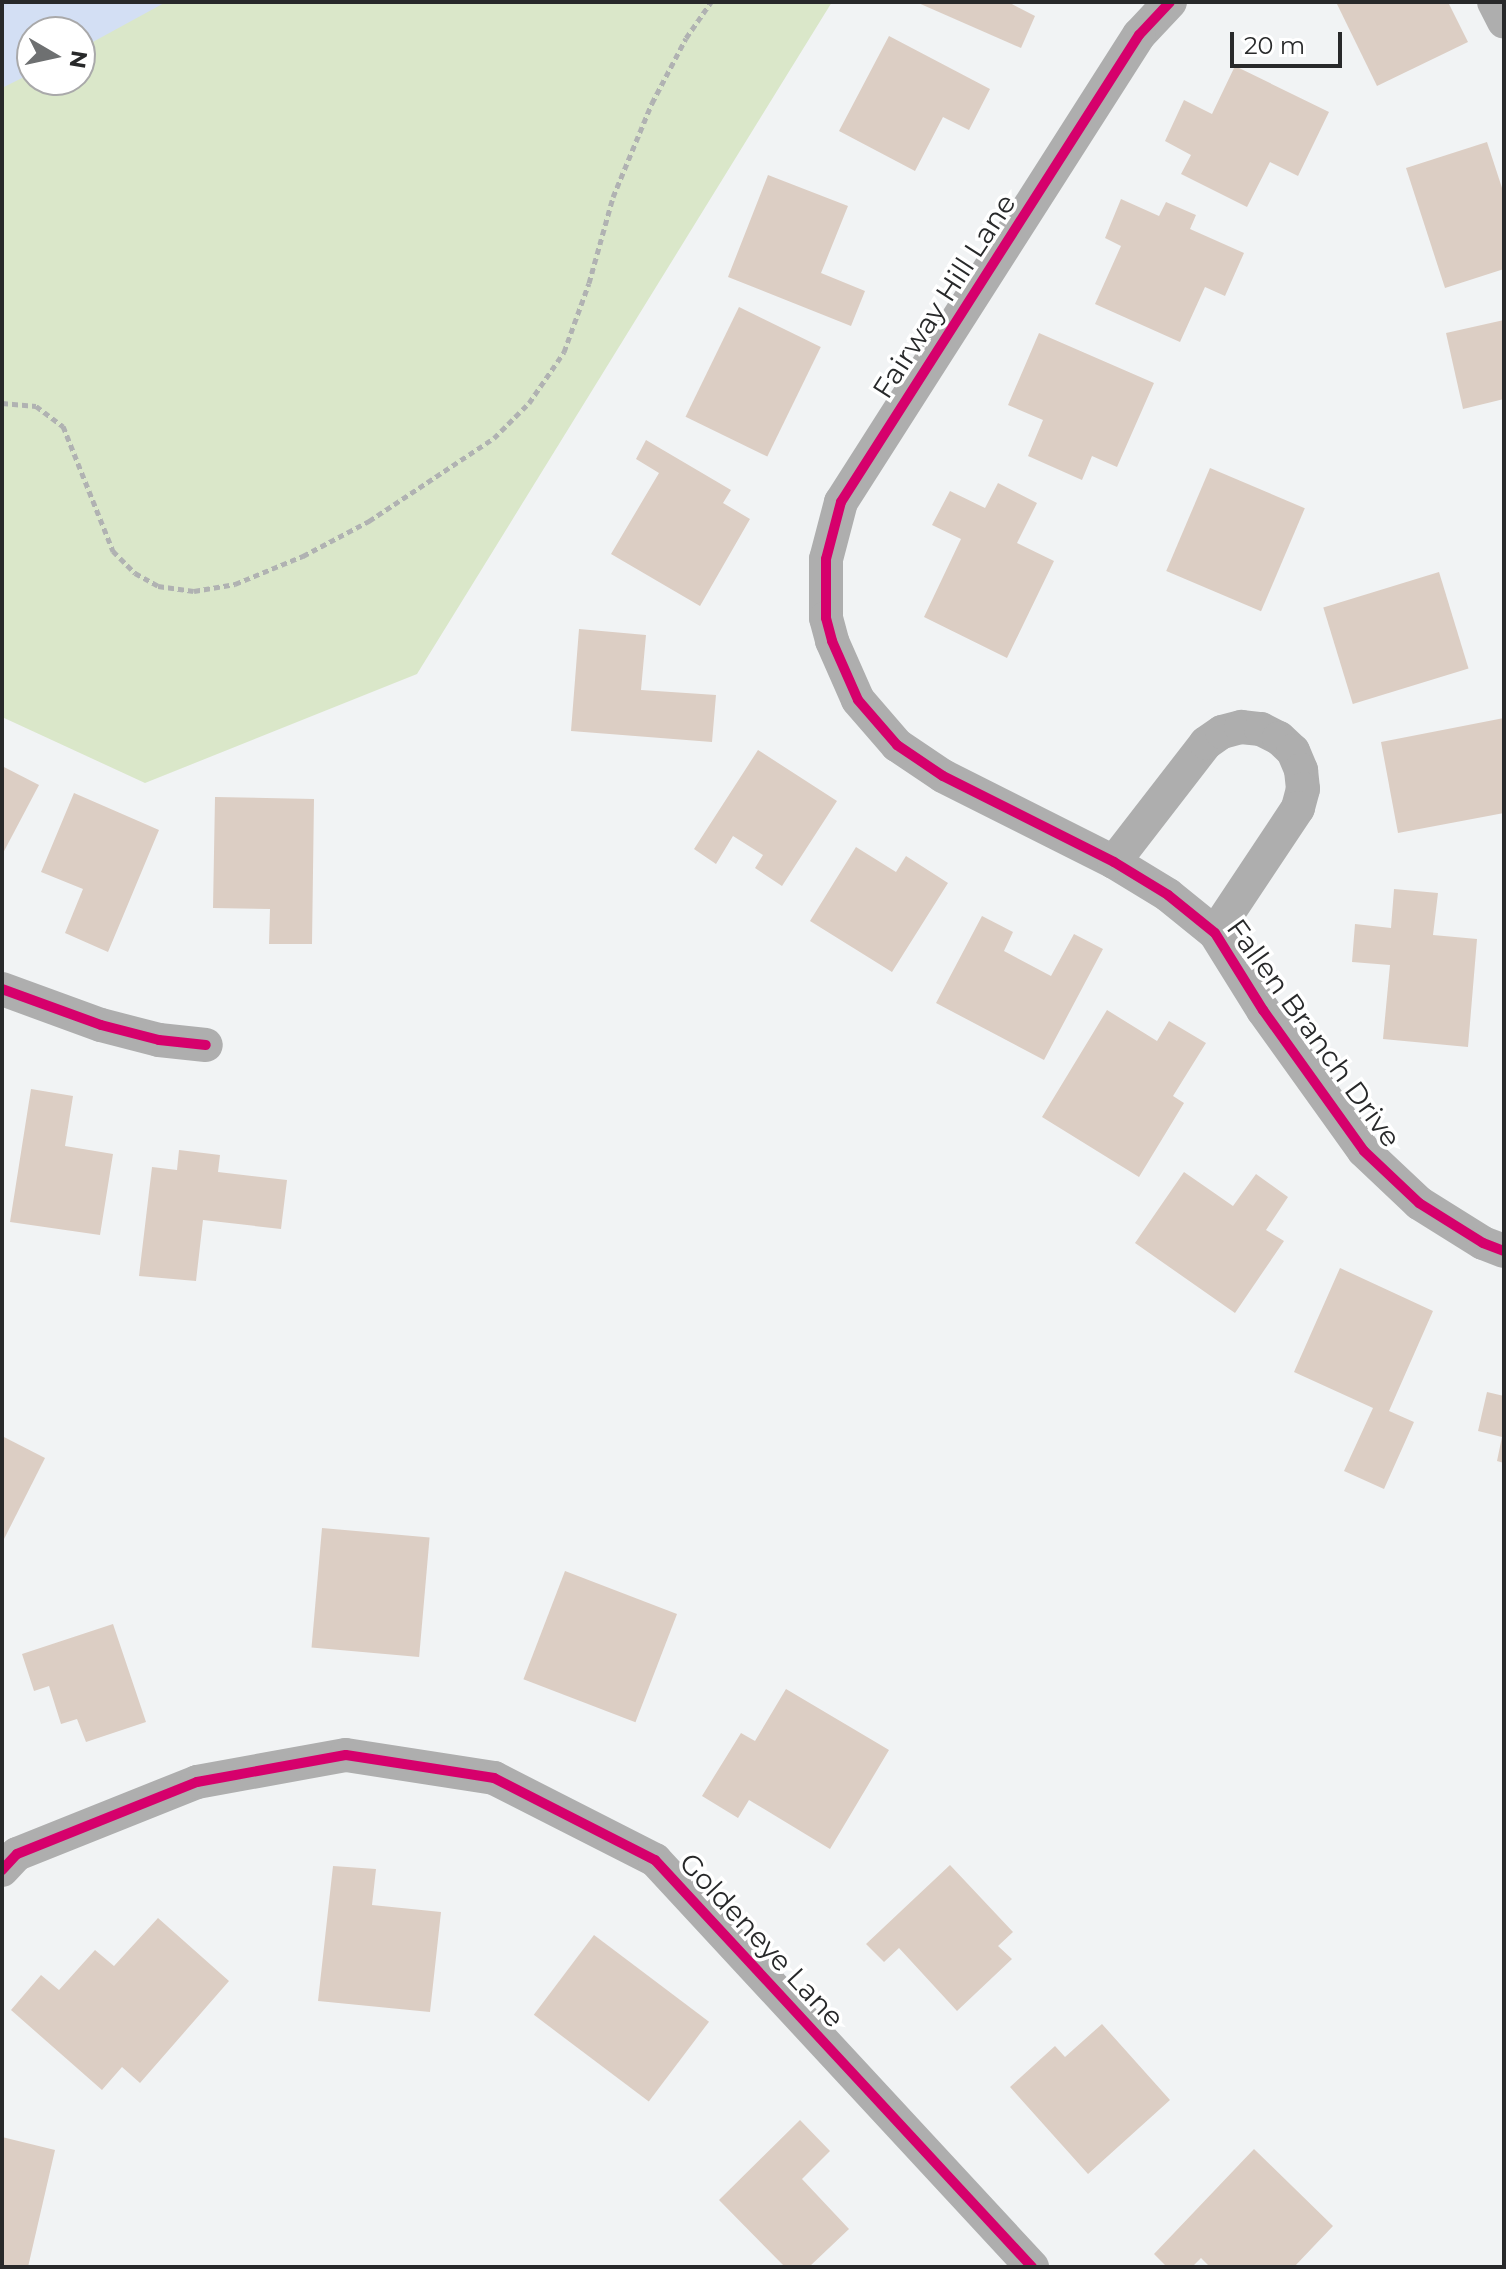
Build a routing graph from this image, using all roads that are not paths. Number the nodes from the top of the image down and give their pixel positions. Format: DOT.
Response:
graph roads {
  1 [pos="1170,2"];
  2 [pos="1494,2"];
  3 [pos="1504,22"];
  4 [pos="832,641"];
  5 [pos="1114,862"];
  6 [pos="1215,933"];
  7 [pos="2,989"];
  8 [pos="206,1045"];
  9 [pos="1504,1251"];
  10 [pos="7,1852"];
  11 [pos="1032,2267"];
  1 -- 4 [label="street, Fairway Hill Lane"];
  2 -- 3 [label="street"];
  4 -- 5 [label="street, Fallen Branch Drive"];
  5 -- 6 [label="street, Fallen Branch Drive"];
  5 -- 6 [label="street"];
  6 -- 9 [label="street, Fallen Branch Drive"];
  7 -- 8 [label="street"];
  10 -- 11 [label="street, Goldeneye Lane"];
}
